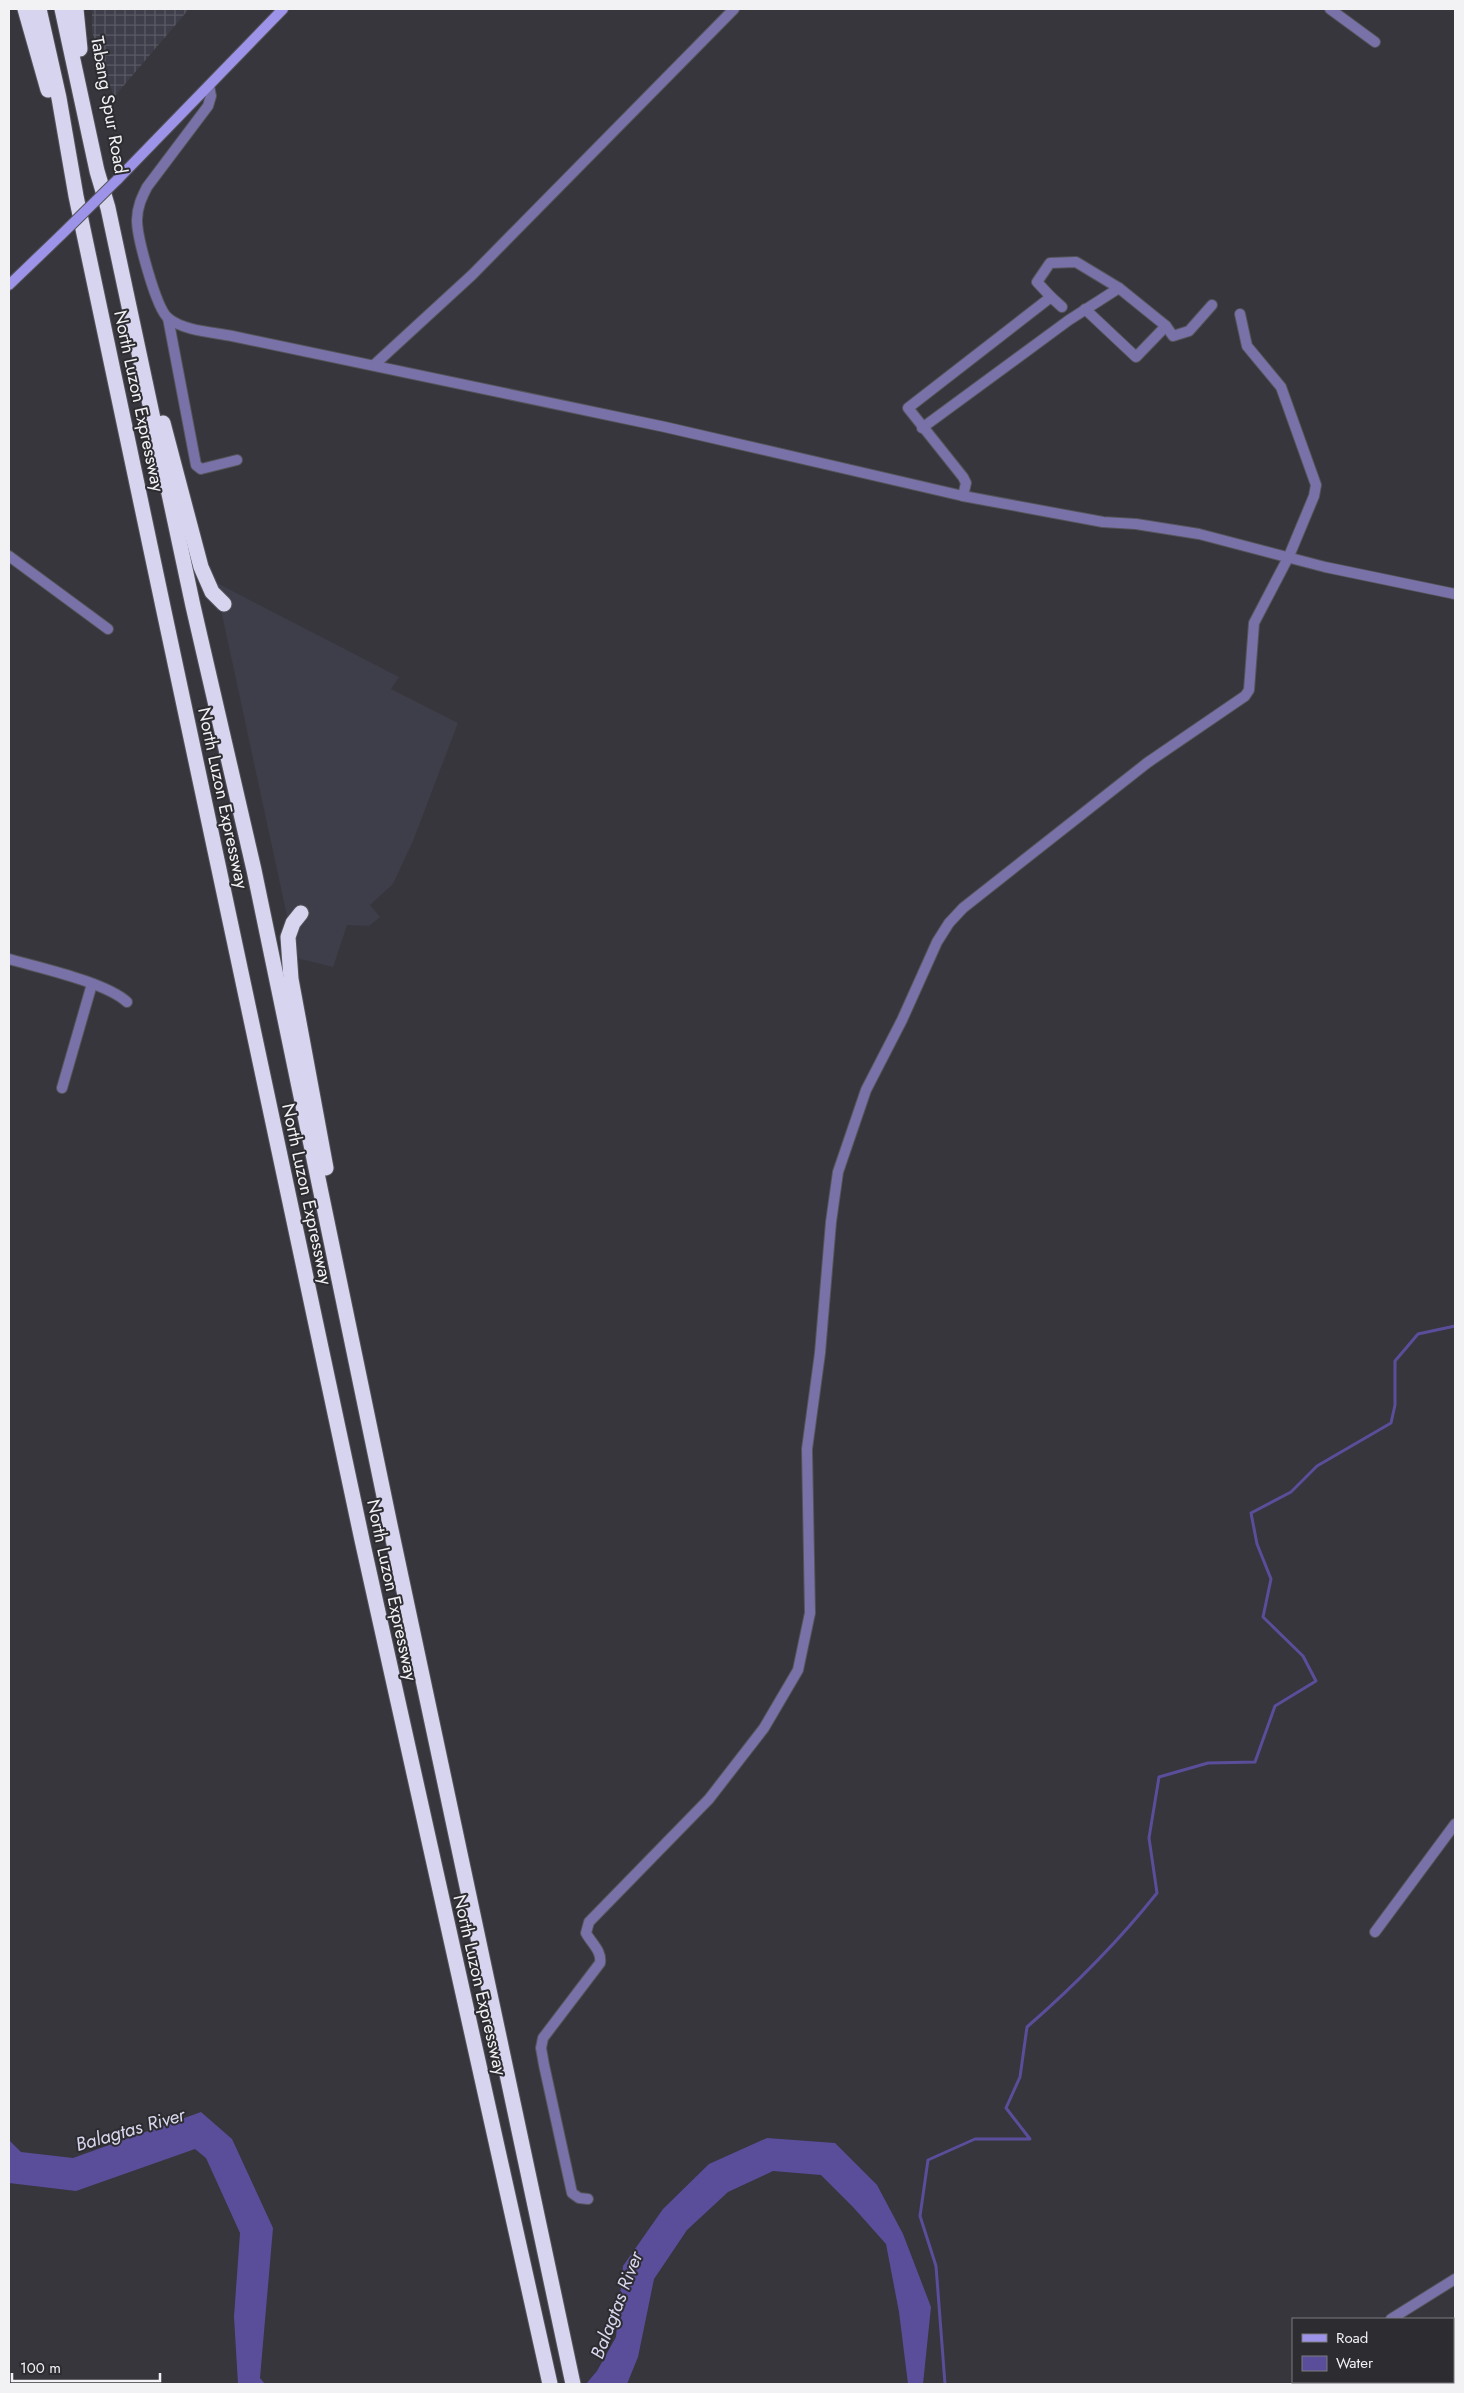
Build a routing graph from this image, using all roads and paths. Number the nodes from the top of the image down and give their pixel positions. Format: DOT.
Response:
graph roads {
  1 [pos="25,9"];
  2 [pos="39,9"];
  3 [pos="62,9"];
  4 [pos="76,9"];
  5 [pos="283,9"];
  6 [pos="734,9"];
  7 [pos="1330,9"];
  8 [pos="1375,42"];
  9 [pos="209,86"];
  10 [pos="76,196"];
  11 [pos="108,208"];
  12 [pos="9,285"];
  13 [pos="125,288"];
  14 [pos="1119,288"];
  15 [pos="1051,297"];
  16 [pos="1212,304"];
  17 [pos="1062,307"];
  18 [pos="1085,309"];
  19 [pos="1240,314"];
  20 [pos="168,318"];
  21 [pos="1166,326"];
  22 [pos="374,365"];
  23 [pos="922,428"];
  24 [pos="237,460"];
  25 [pos="963,496"];
  26 [pos="9,556"];
  27 [pos="1289,556"];
  28 [pos="1455,594"];
  29 [pos="224,604"];
  30 [pos="108,629"];
  31 [pos="301,913"];
  32 [pos="9,959"];
  33 [pos="92,984"];
  34 [pos="127,1002"];
  35 [pos="62,1088"];
  36 [pos="332,1244"];
  37 [pos="1455,1824"];
  38 [pos="1375,1932"];
  39 [pos="588,2199"];
  40 [pos="1455,2279"];
  41 [pos="1393,2318"];
  42 [pos="550,2384"];
  43 [pos="573,2384"];
  1 -- 10 [label="highway"];
  2 -- 10 [label="highway, North Luzon Expressway"];
  3 -- 11 [label="highway, North Luzon Expressway"];
  4 -- 11 [label="highway, Tabang Spur Road"];
  5 -- 9 [label="main road"];
  6 -- 22 [label="street"];
  7 -- 8 [label="street"];
  9 -- 12 [label="main road, bridge"];
  9 -- 20 [label="street"];
  10 -- 42 [label="highway, North Luzon Expressway"];
  11 -- 13 [label="highway, North Luzon Expressway"];
  13 -- 29 [label="highway"];
  13 -- 36 [label="highway, North Luzon Expressway"];
  14 -- 15 [label="street"];
  14 -- 18 [label="street"];
  14 -- 21 [label="street"];
  15 -- 17 [label="street"];
  15 -- 23 [label="street"];
  16 -- 21 [label="street"];
  18 -- 21 [label="street"];
  18 -- 23 [label="street"];
  19 -- 27 [label="street"];
  20 -- 22 [label="street"];
  20 -- 24 [label="street"];
  22 -- 25 [label="street"];
  23 -- 25 [label="street"];
  25 -- 27 [label="street"];
  26 -- 30 [label="street"];
  27 -- 28 [label="street"];
  27 -- 39 [label="street"];
  31 -- 36 [label="highway"];
  32 -- 33 [label="street"];
  33 -- 34 [label="street"];
  33 -- 35 [label="street"];
  36 -- 43 [label="highway, North Luzon Expressway"];
  37 -- 38 [label="street"];
  40 -- 41 [label="street"];
}
